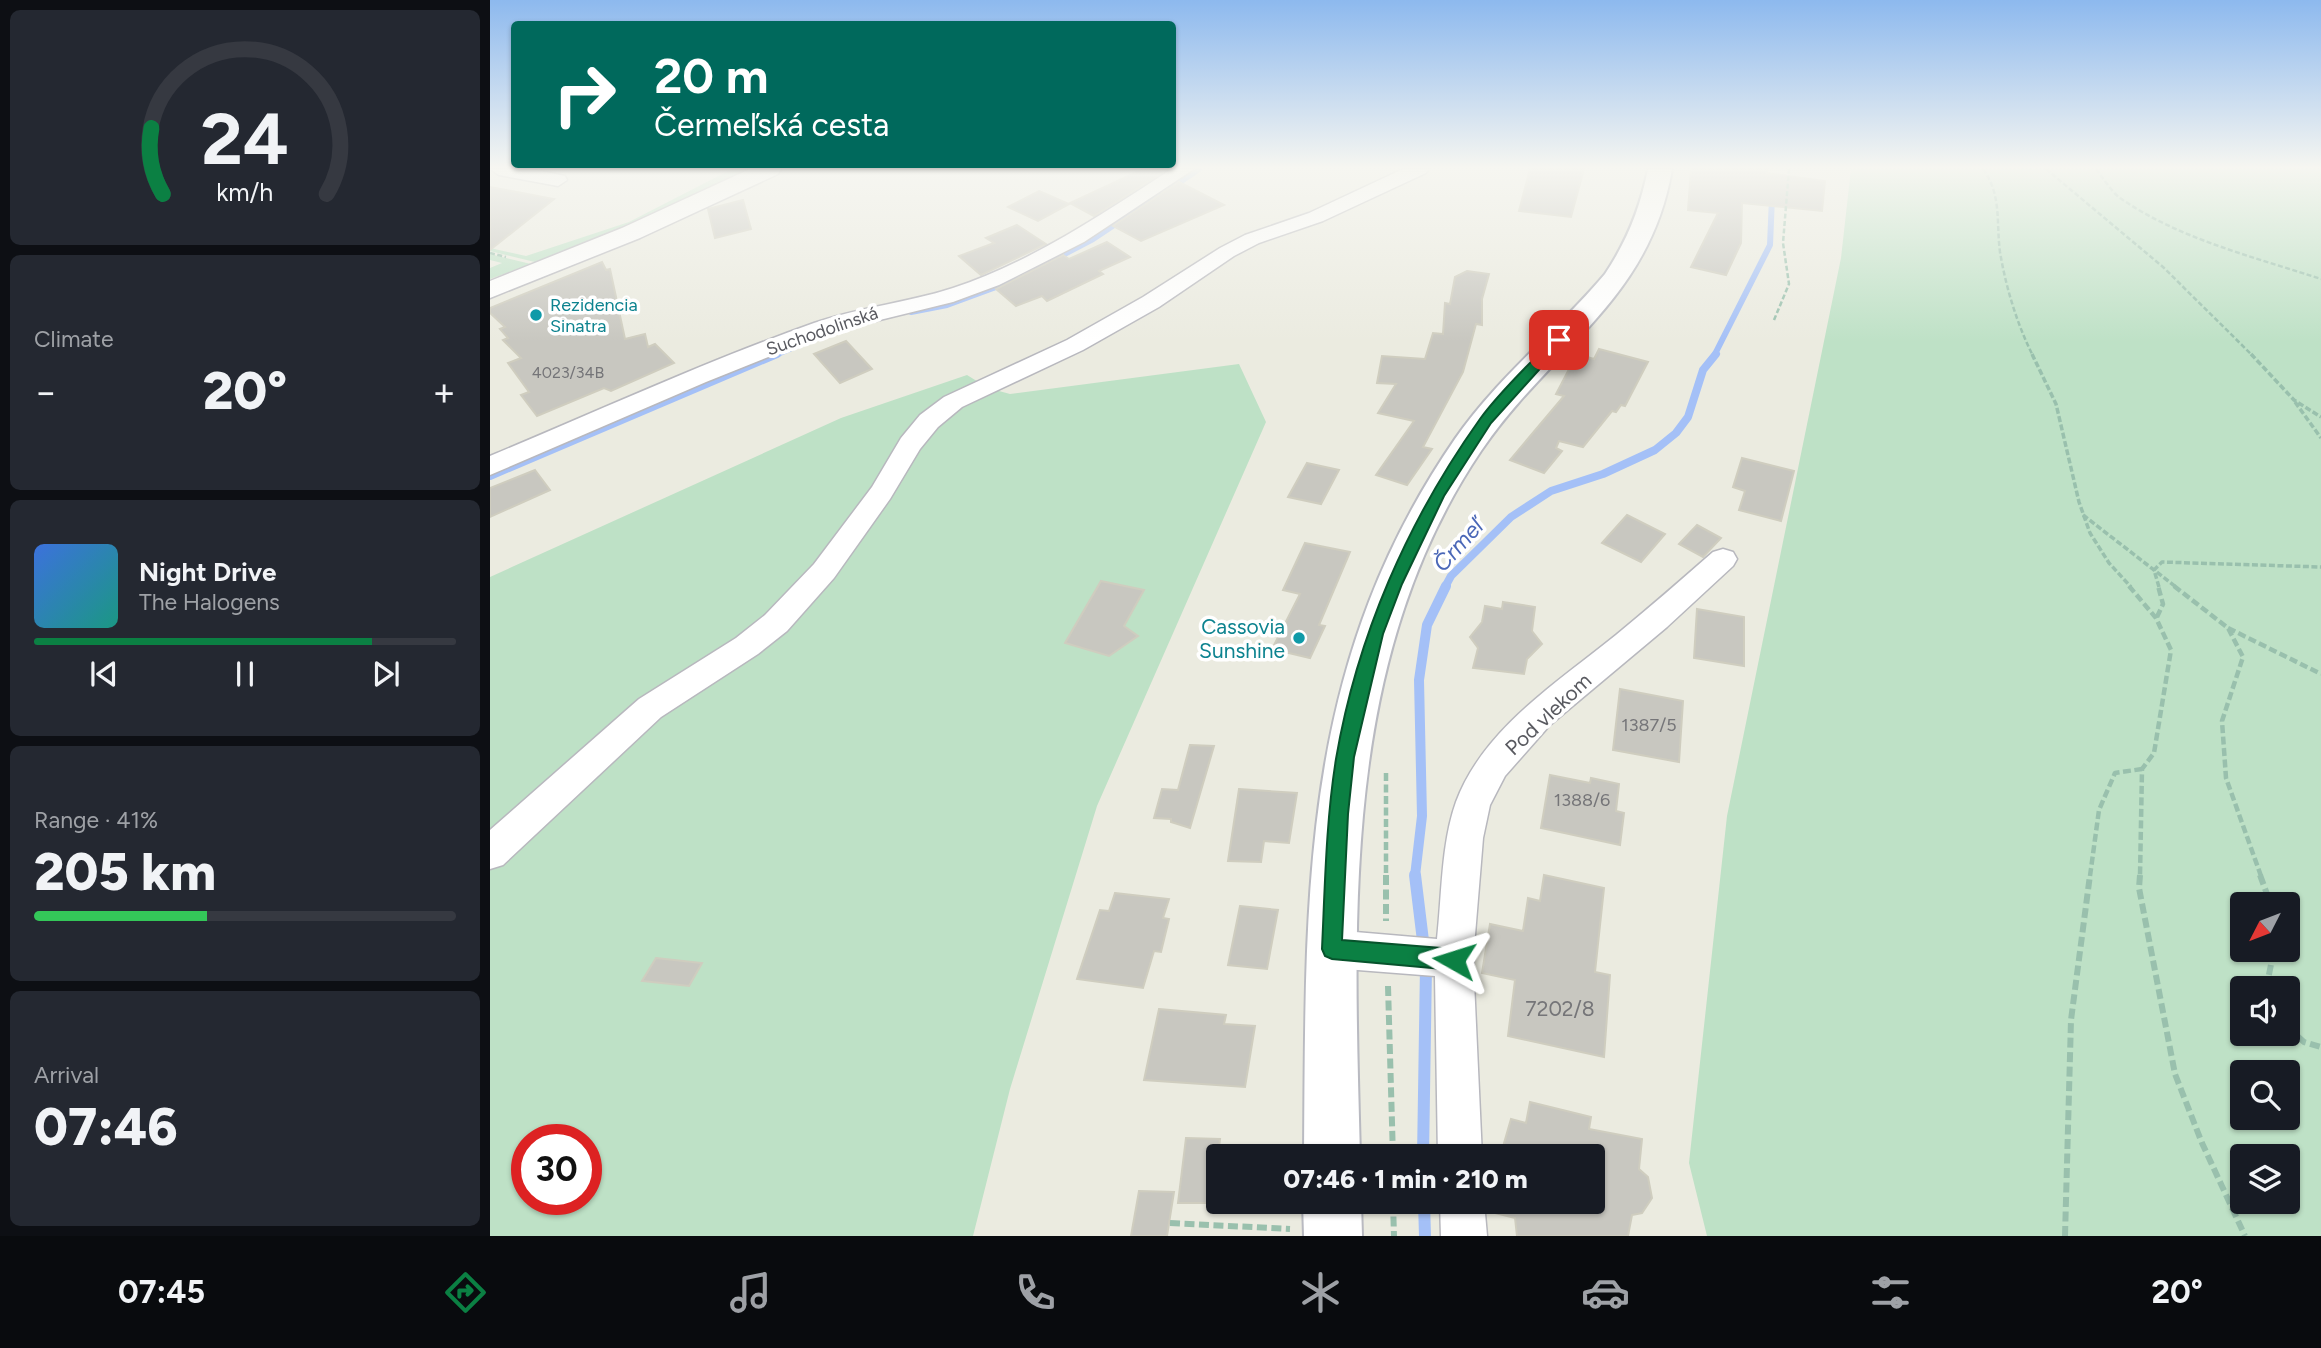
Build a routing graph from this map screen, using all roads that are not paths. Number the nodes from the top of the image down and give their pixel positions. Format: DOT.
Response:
graph roads {
  1 [pos="644,227"];
  2 [pos="1092,227"];
  3 [pos="1290,227"];
  4 [pos="1644,227"];
  5 [pos="490,290"];
  6 [pos="490,466"];
  7 [pos="1723,559"];
  8 [pos="490,853"];
  9 [pos="1332,949"];
  10 [pos="1443,959"];
  11 [pos="1332,1144"];
  12 [pos="1459,1144"];
  13 [pos="1463,1214"];
  14 [pos="1464,1236"];
  1 -- 5 [label="street"];
  2 -- 6 [label="street, Suchodolinská"];
  3 -- 8 [label="street"];
  4 -- 9 [label="main road"];
  7 -- 10 [label="street, Pod vlekom"];
  9 -- 10 [label="street"];
  9 -- 11 [label="main road"];
  10 -- 12 [label="street, Pod vlekom"];
  13 -- 14 [label="street"];
}
